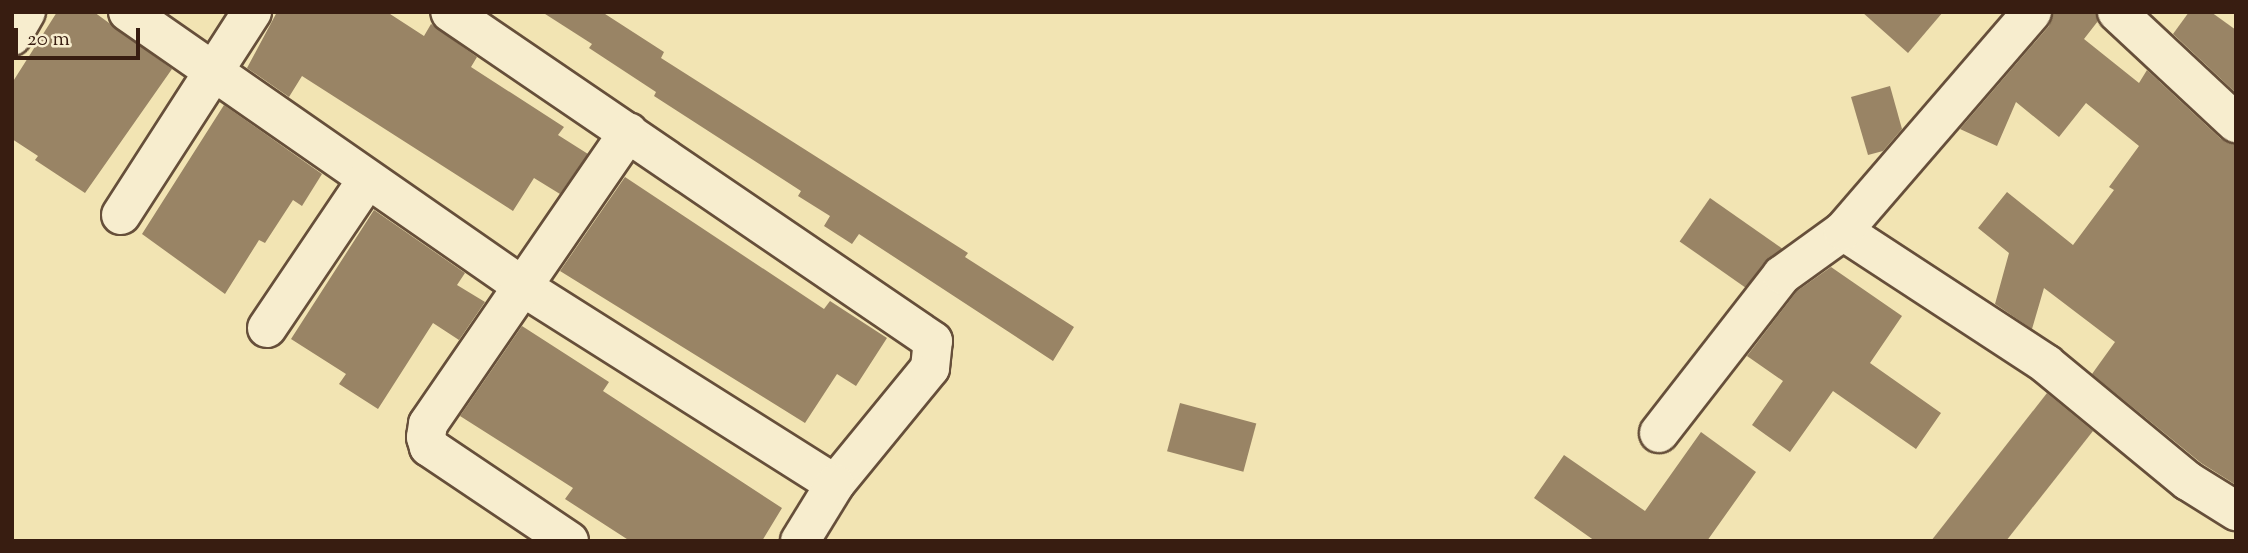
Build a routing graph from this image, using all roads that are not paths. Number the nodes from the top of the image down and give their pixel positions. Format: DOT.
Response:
graph roads {
  1 [pos="26,12"];
  2 [pos="128,12"];
  3 [pos="251,12"];
  4 [pos="450,12"];
  5 [pos="2032,12"];
  6 [pos="2117,12"];
  7 [pos="12,36"];
  8 [pos="212,73"];
  9 [pos="2236,123"];
  10 [pos="629,132"];
  11 [pos="367,180"];
  12 [pos="121,215"];
  13 [pos="1843,230"];
  14 [pos="523,287"];
  15 [pos="267,328"];
  16 [pos="1660,433"];
  17 [pos="835,484"];
  18 [pos="2236,511"];
  19 [pos="569,541"];
  20 [pos="800,541"];
  1 -- 7 [label="street"];
  2 -- 8 [label="street"];
  3 -- 8 [label="street"];
  4 -- 10 [label="street"];
  5 -- 13 [label="street"];
  6 -- 9 [label="street"];
  8 -- 11 [label="street"];
  8 -- 12 [label="street"];
  10 -- 14 [label="street"];
  10 -- 17 [label="street"];
  11 -- 14 [label="street"];
  11 -- 15 [label="street"];
  13 -- 16 [label="street"];
  13 -- 18 [label="street"];
  14 -- 17 [label="street"];
  14 -- 19 [label="street"];
  17 -- 20 [label="street"];
}
